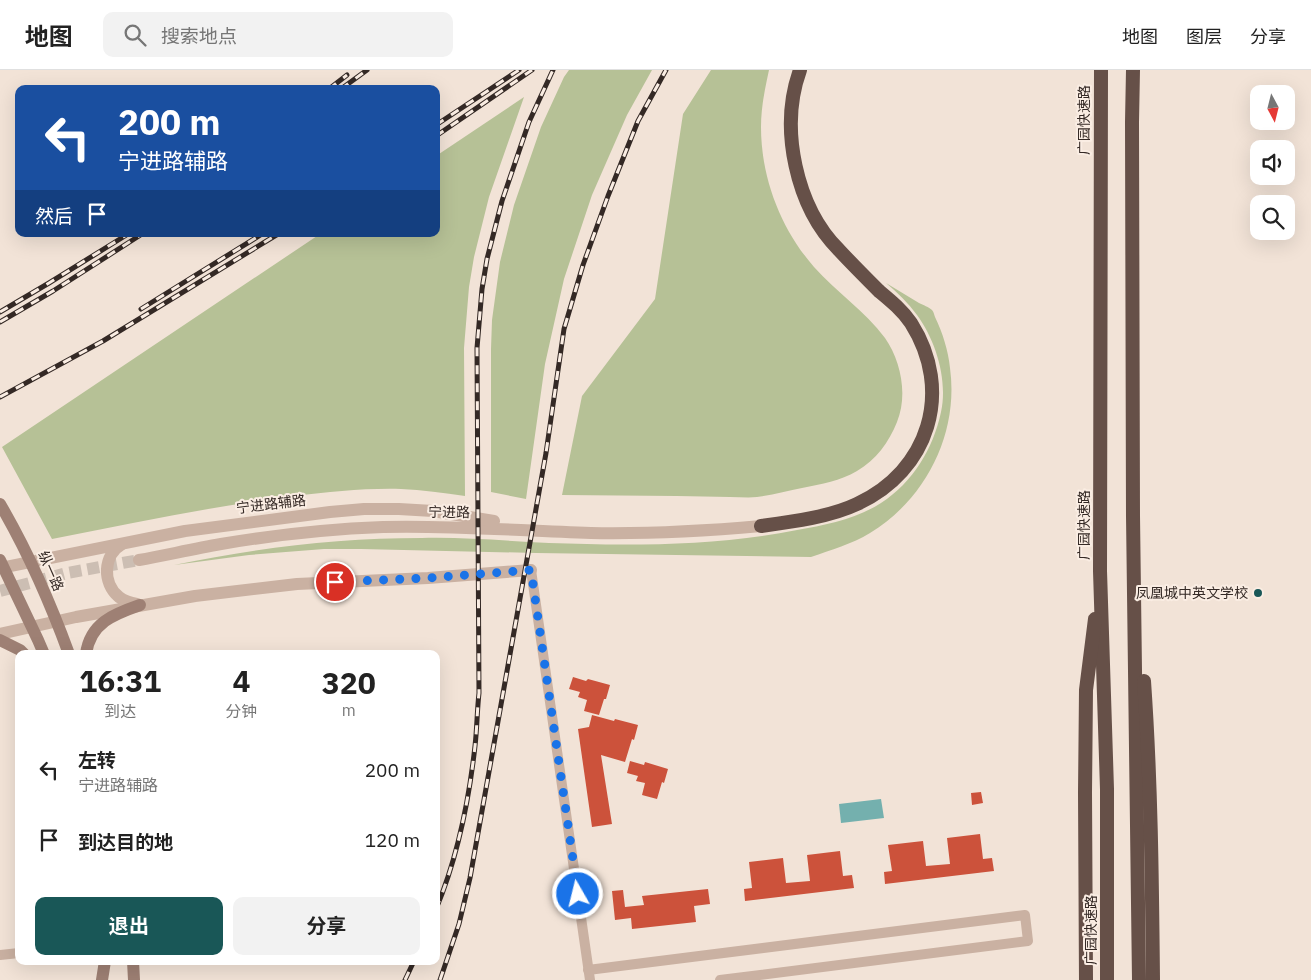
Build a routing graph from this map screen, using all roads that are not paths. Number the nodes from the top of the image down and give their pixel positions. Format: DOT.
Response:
graph roads {
  1 [pos="800,70"];
  2 [pos="1101,70"];
  3 [pos="1133,70"];
  4 [pos="0,504"];
  5 [pos="1134,516"];
  6 [pos="761,526"];
  7 [pos="548,531"];
  8 [pos="130,541"];
  9 [pos="139,560"];
  10 [pos="31,562"];
  11 [pos="1,565"];
  12 [pos="531,570"];
  13 [pos="1100,571"];
  14 [pos="140,605"];
  15 [pos="57,621"];
  16 [pos="32,627"];
  17 [pos="0,634"];
  18 [pos="0,640"];
  19 [pos="20,650"];
  20 [pos="42,650"];
  21 [pos="68,650"];
  22 [pos="86,650"];
  23 [pos="15,953"];
  24 [pos="0,955"];
  25 [pos="104,965"];
  26 [pos="109,965"];
  27 [pos="133,965"];
  28 [pos="589,975"];
  29 [pos="102,980"];
  30 [pos="111,980"];
  31 [pos="134,980"];
  32 [pos="720,980"];
  33 [pos="1086,980"];
  34 [pos="1107,980"];
  35 [pos="1139,980"];
  36 [pos="1153,980"];
  1 -- 6 [label="highway"];
  2 -- 13 [label="highway, 广园快速路"];
  3 -- 5 [label="highway"];
  4 -- 10 [label="main road, 纵一路"];
  5 -- 35 [label="highway"];
  5 -- 36 [label="highway"];
  6 -- 7 [label="street, 宁进路"];
  7 -- 8 [label="street, 宁进路辅路"];
  7 -- 9 [label="street, 宁进路"];
  8 -- 10 [label="street, 宁进路辅路"];
  8 -- 14 [label="street"];
  10 -- 11 [label="street, 宁进路辅路"];
  10 -- 15 [label="main road, 纵一路"];
  11 -- 16 [label="main road"];
  12 -- 14 [label="street"];
  12 -- 28 [label="street"];
  13 -- 33 [label="highway"];
  13 -- 34 [label="highway, 广园快速路"];
  14 -- 15 [label="street"];
  14 -- 22 [label="main road"];
  15 -- 16 [label="street"];
  15 -- 21 [label="main road, 纵一路"];
  16 -- 17 [label="street"];
  16 -- 20 [label="main road"];
  18 -- 19 [label="main road"];
  23 -- 24 [label="street"];
  25 -- 29 [label="main road"];
  26 -- 30 [label="main road"];
  27 -- 31 [label="main road"];
  28 -- 32 [label="street"];
}
